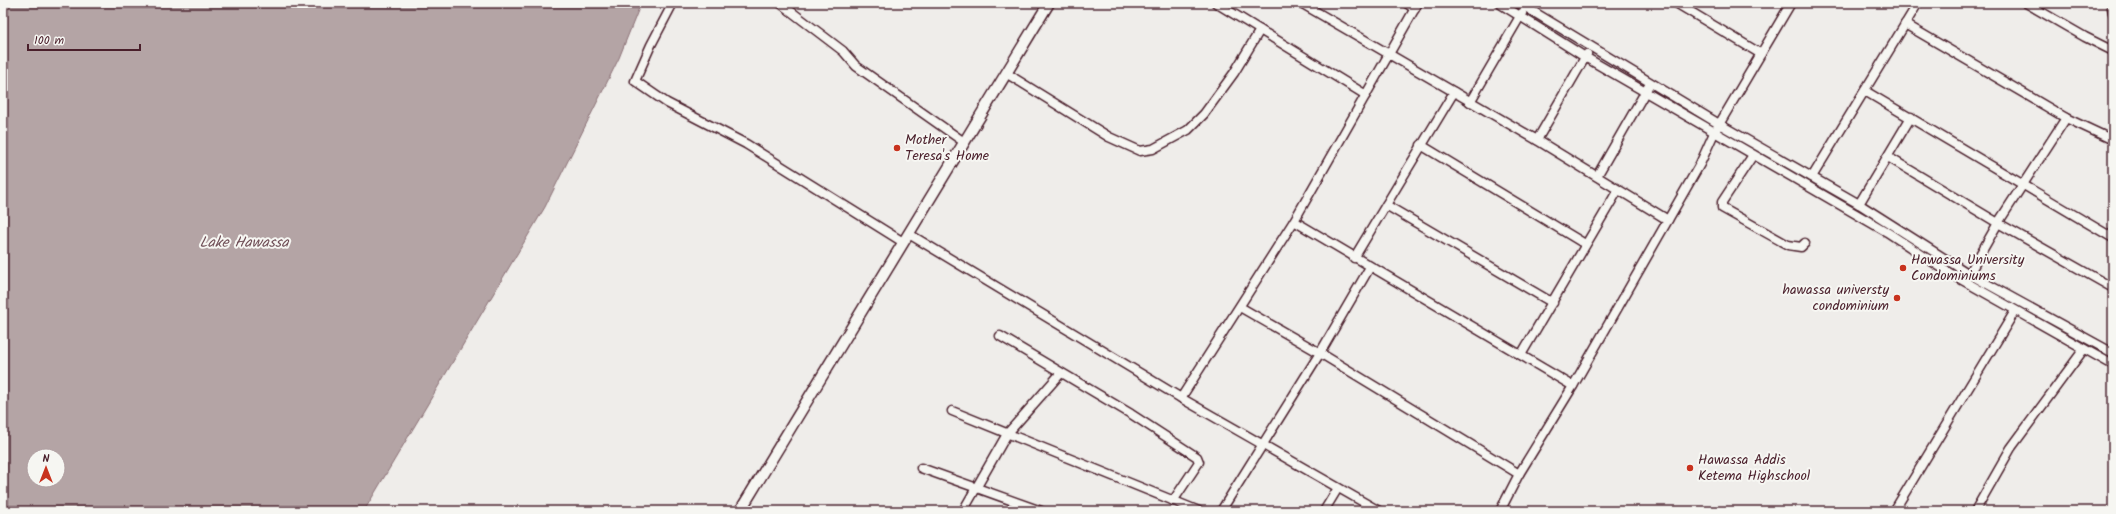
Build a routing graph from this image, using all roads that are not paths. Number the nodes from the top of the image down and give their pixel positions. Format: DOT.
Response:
graph roads {
  1 [pos="673,3"];
  2 [pos="780,3"];
  3 [pos="1049,3"];
  4 [pos="1216,3"];
  5 [pos="1301,3"];
  6 [pos="1406,3"];
  7 [pos="1498,3"];
  8 [pos="1676,3"];
  9 [pos="1791,3"];
  10 [pos="1918,3"];
  11 [pos="2026,3"];
  12 [pos="2111,3"];
  13 [pos="1522,5"];
  14 [pos="1417,6"];
  15 [pos="1316,7"];
  16 [pos="2113,13"];
  17 [pos="1520,16"];
  18 [pos="1905,24"];
  19 [pos="1260,30"];
  20 [pos="1592,48"];
  21 [pos="2113,51"];
  22 [pos="1761,54"];
  23 [pos="1389,55"];
  24 [pos="1585,57"];
  25 [pos="1006,73"];
  26 [pos="1651,83"];
  27 [pos="1865,90"];
  28 [pos="1454,92"];
  29 [pos="1646,92"];
  30 [pos="1366,95"];
  31 [pos="1470,102"];
  32 [pos="1911,117"];
  33 [pos="2066,118"];
  34 [pos="1719,124"];
  35 [pos="1714,133"];
  36 [pos="1537,140"];
  37 [pos="2113,140"];
  38 [pos="964,142"];
  39 [pos="1421,145"];
  40 [pos="1753,155"];
  41 [pos="1888,157"];
  42 [pos="1597,176"];
  43 [pos="1812,177"];
  44 [pos="2023,186"];
  45 [pos="1618,190"];
  46 [pos="1858,204"];
  47 [pos="1386,205"];
  48 [pos="1668,220"];
  49 [pos="1294,221"];
  50 [pos="1998,224"];
  51 [pos="906,238"];
  52 [pos="2113,238"];
  53 [pos="1805,243"];
  54 [pos="1585,244"];
  55 [pos="1354,258"];
  56 [pos="1370,267"];
  57 [pos="1969,274"];
  58 [pos="2113,288"];
  59 [pos="1553,303"];
  60 [pos="1240,307"];
  61 [pos="2015,311"];
  62 [pos="1000,336"];
  63 [pos="2084,349"];
  64 [pos="1320,353"];
  65 [pos="2113,353"];
  66 [pos="1521,355"];
  67 [pos="2113,365"];
  68 [pos="1061,373"];
  69 [pos="1572,386"];
  70 [pos="1181,398"];
  71 [pos="952,411"];
  72 [pos="1007,434"];
  73 [pos="1262,445"];
  74 [pos="921,468"];
  75 [pos="1519,474"];
  76 [pos="975,487"];
  77 [pos="1338,488"];
  78 [pos="1173,501"];
  79 [pos="740,511"];
  80 [pos="962,511"];
  81 [pos="1041,511"];
  82 [pos="1199,511"];
  83 [pos="1221,511"];
  84 [pos="1324,511"];
  85 [pos="1378,511"];
  86 [pos="1500,511"];
  87 [pos="1894,511"];
  88 [pos="1975,511"];
  1 -- 51 [label="street"];
  2 -- 38 [label="street"];
  3 -- 25 [label="main road"];
  4 -- 19 [label="street"];
  5 -- 15 [label="street"];
  6 -- 14 [label="street"];
  7 -- 17 [label="street"];
  8 -- 22 [label="street"];
  9 -- 22 [label="street"];
  10 -- 18 [label="street"];
  11 -- 21 [label="street"];
  12 -- 16 [label="street"];
  13 -- 17 [label="street"];
  13 -- 20 [label="street"];
  14 -- 23 [label="street"];
  15 -- 23 [label="street"];
  17 -- 24 [label="street"];
  17 -- 31 [label="street"];
  18 -- 27 [label="street"];
  18 -- 33 [label="street"];
  19 -- 25 [label="street"];
  19 -- 30 [label="street"];
  20 -- 24 [label="street"];
  20 -- 26 [label="street"];
  22 -- 34 [label="street"];
  23 -- 28 [label="street"];
  23 -- 30 [label="street"];
  24 -- 29 [label="street"];
  24 -- 36 [label="street"];
  25 -- 38 [label="main road"];
  26 -- 29 [label="street"];
  26 -- 34 [label="street"];
  27 -- 32 [label="street"];
  27 -- 43 [label="street"];
  28 -- 31 [label="street"];
  28 -- 39 [label="street"];
  29 -- 35 [label="street"];
  29 -- 42 [label="street"];
  30 -- 49 [label="street"];
  31 -- 36 [label="street"];
  32 -- 41 [label="street"];
  32 -- 44 [label="street"];
  33 -- 37 [label="street"];
  33 -- 44 [label="street"];
  34 -- 35 [label="street"];
  34 -- 43 [label="street"];
  35 -- 40 [label="street"];
  35 -- 48 [label="street"];
  36 -- 42 [label="street"];
  38 -- 51 [label="main road"];
  39 -- 47 [label="street"];
  39 -- 54 [label="street"];
  40 -- 53 [label="street"];
  40 -- 61 [label="street"];
  41 -- 46 [label="street"];
  41 -- 50 [label="street"];
  42 -- 45 [label="street"];
  43 -- 46 [label="street"];
  44 -- 50 [label="street"];
  44 -- 52 [label="street"];
  45 -- 48 [label="street"];
  45 -- 54 [label="street"];
  46 -- 57 [label="street"];
  47 -- 55 [label="street"];
  47 -- 59 [label="street"];
  48 -- 69 [label="street"];
  49 -- 55 [label="street"];
  49 -- 60 [label="street"];
  50 -- 57 [label="street"];
  50 -- 58 [label="street"];
  51 -- 70 [label="street"];
  51 -- 79 [label="main road"];
  54 -- 59 [label="street"];
  55 -- 56 [label="street"];
  56 -- 64 [label="street"];
  56 -- 66 [label="street"];
  57 -- 65 [label="street"];
  59 -- 66 [label="street"];
  60 -- 64 [label="street"];
  60 -- 70 [label="street"];
  61 -- 63 [label="street"];
  61 -- 87 [label="street"];
  62 -- 68 [label="street"];
  63 -- 67 [label="street"];
  63 -- 88 [label="street"];
  64 -- 73 [label="street"];
  64 -- 75 [label="street"];
  66 -- 69 [label="street"];
  68 -- 72 [label="street"];
  68 -- 78 [label="street"];
  69 -- 75 [label="street"];
  70 -- 73 [label="street"];
  71 -- 72 [label="street"];
  72 -- 76 [label="street"];
  72 -- 78 [label="street"];
  73 -- 77 [label="street"];
  73 -- 83 [label="street"];
  74 -- 76 [label="street"];
  75 -- 86 [label="street"];
  76 -- 80 [label="street"];
  76 -- 81 [label="street"];
  77 -- 84 [label="street"];
  77 -- 85 [label="street"];
  78 -- 82 [label="street"];
}
